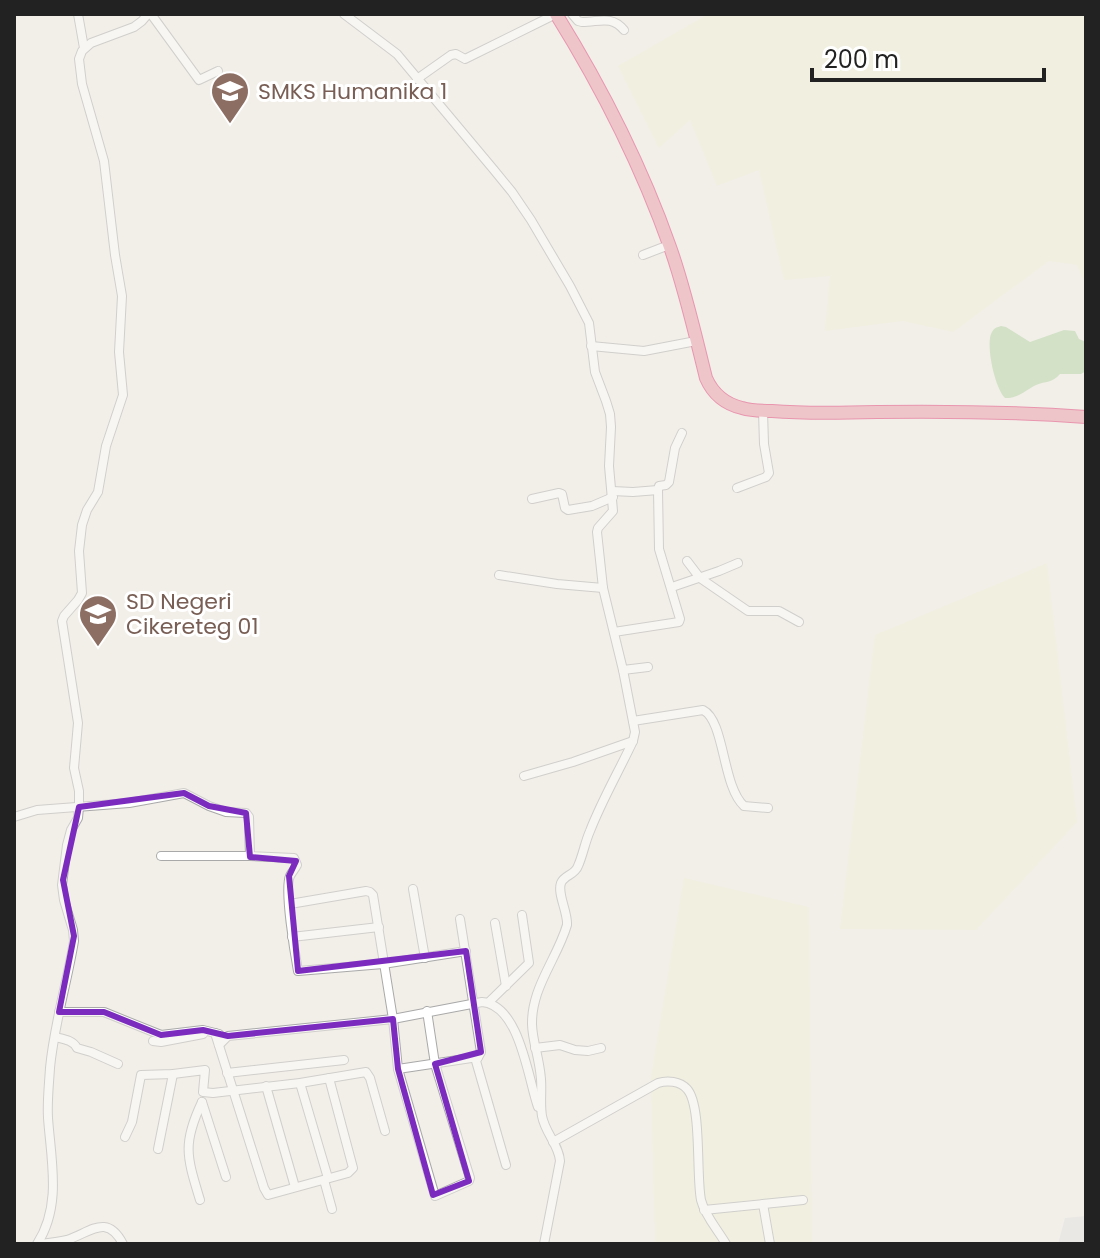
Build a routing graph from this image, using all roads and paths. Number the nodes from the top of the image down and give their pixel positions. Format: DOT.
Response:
graph roads {
  1 [pos="78,14"];
  2 [pos="149,14"];
  3 [pos="344,14"];
  4 [pos="556,14"];
  5 [pos="572,14"];
  6 [pos="624,30"];
  7 [pos="84,48"];
  8 [pos="218,71"];
  9 [pos="417,79"];
  10 [pos="669,245"];
  11 [pos="643,255"];
  12 [pos="696,341"];
  13 [pos="591,346"];
  14 [pos="763,411"];
  15 [pos="1086,417"];
  16 [pos="682,433"];
  17 [pos="737,488"];
  18 [pos="658,490"];
  19 [pos="612,494"];
  20 [pos="532,499"];
  21 [pos="687,561"];
  22 [pos="738,563"];
  23 [pos="499,575"];
  24 [pos="700,578"];
  25 [pos="672,587"];
  26 [pos="603,588"];
  27 [pos="799,622"];
  28 [pos="614,632"];
  29 [pos="648,667"];
  30 [pos="623,670"];
  31 [pos="633,721"];
  32 [pos="633,741"];
  33 [pos="524,776"];
  34 [pos="79,807"];
  35 [pos="768,808"];
  36 [pos="14,817"];
  37 [pos="161,856"];
  38 [pos="250,856"];
  39 [pos="413,889"];
  40 [pos="290,904"];
  41 [pos="522,915"];
  42 [pos="460,919"];
  43 [pos="495,923"];
  44 [pos="379,927"];
  45 [pos="292,937"];
  46 [pos="466,951"];
  47 [pos="425,958"];
  48 [pos="383,964"];
  49 [pos="506,986"];
  50 [pos="489,1002"];
  51 [pos="474,1003"];
  52 [pos="427,1011"];
  53 [pos="59,1012"];
  54 [pos="393,1019"];
  55 [pos="211,1032"];
  56 [pos="228,1036"];
  57 [pos="55,1037"];
  58 [pos="153,1041"];
  59 [pos="219,1045"];
  60 [pos="535,1048"];
  61 [pos="601,1048"];
  62 [pos="478,1057"];
  63 [pos="344,1060"];
  64 [pos="118,1064"];
  65 [pos="435,1064"];
  66 [pos="226,1069"];
  67 [pos="398,1069"];
  68 [pos="205,1070"];
  69 [pos="173,1074"];
  70 [pos="329,1078"];
  71 [pos="300,1083"];
  72 [pos="266,1086"];
  73 [pos="233,1092"];
  74 [pos="203,1097"];
  75 [pos="542,1117"];
  76 [pos="385,1131"];
  77 [pos="125,1137"];
  78 [pos="553,1142"];
  79 [pos="158,1149"];
  80 [pos="506,1165"];
  81 [pos="226,1177"];
  82 [pos="326,1179"];
  83 [pos="295,1187"];
  84 [pos="200,1200"];
  85 [pos="803,1200"];
  86 [pos="763,1204"];
  87 [pos="332,1209"];
  88 [pos="704,1210"];
  89 [pos="68,1242"];
  90 [pos="39,1244"];
  91 [pos="123,1244"];
  92 [pos="544,1244"];
  93 [pos="726,1244"];
  94 [pos="770,1244"];
  1 -- 7 [label="street"];
  2 -- 7 [label="street"];
  2 -- 8 [label="street"];
  3 -- 9 [label="street"];
  4 -- 9 [label="street"];
  4 -- 10 [label="highway"];
  5 -- 6 [label="street"];
  7 -- 34 [label="street"];
  9 -- 13 [label="street"];
  10 -- 11 [label="street"];
  10 -- 12 [label="highway"];
  12 -- 13 [label="street"];
  12 -- 14 [label="highway"];
  13 -- 19 [label="street"];
  14 -- 15 [label="highway"];
  14 -- 17 [label="street"];
  16 -- 18 [label="street"];
  18 -- 19 [label="street"];
  18 -- 25 [label="street"];
  19 -- 20 [label="street"];
  19 -- 26 [label="street"];
  21 -- 24 [label="street"];
  22 -- 24 [label="street"];
  23 -- 26 [label="street"];
  24 -- 25 [label="street"];
  24 -- 27 [label="street"];
  25 -- 28 [label="street"];
  26 -- 28 [label="street"];
  28 -- 30 [label="street"];
  29 -- 30 [label="street"];
  30 -- 31 [label="street"];
  31 -- 32 [label="street"];
  31 -- 35 [label="street"];
  32 -- 33 [label="street"];
  32 -- 60 [label="street"];
  34 -- 36 [label="street"];
  34 -- 38 [label="street"];
  34 -- 53 [label="street"];
  37 -- 38 [label="street"];
  38 -- 40 [label="street"];
  39 -- 47 [label="street"];
  40 -- 44 [label="street"];
  40 -- 45 [label="street"];
  41 -- 49 [label="street"];
  42 -- 46 [label="street"];
  43 -- 49 [label="street"];
  44 -- 45 [label="street"];
  44 -- 48 [label="street"];
  45 -- 48 [label="street"];
  46 -- 47 [label="street"];
  46 -- 51 [label="street"];
  47 -- 48 [label="street"];
  48 -- 54 [label="street"];
  49 -- 50 [label="street"];
  50 -- 51 [label="street"];
  50 -- 75 [label="street"];
  51 -- 52 [label="street"];
  51 -- 62 [label="street"];
  52 -- 54 [label="street"];
  52 -- 65 [label="street"];
  53 -- 55 [label="street"];
  53 -- 57 [label="street"];
  54 -- 56 [label="street"];
  54 -- 67 [label="street"];
  55 -- 56 [label="street"];
  55 -- 58 [label="street"];
  55 -- 59 [label="street"];
  56 -- 59 [label="street"];
  57 -- 64 [label="street"];
  57 -- 90 [label="street"];
  59 -- 66 [label="street"];
  60 -- 61 [label="street"];
  60 -- 75 [label="street"];
  62 -- 65 [label="street"];
  62 -- 80 [label="street"];
  63 -- 66 [label="street"];
  65 -- 67 [label="street"];
  65 -- 67 [label="street"];
  66 -- 68 [label="street"];
  66 -- 73 [label="street"];
  68 -- 69 [label="street"];
  68 -- 74 [label="street"];
  69 -- 77 [label="street"];
  69 -- 79 [label="street"];
  70 -- 71 [label="street"];
  70 -- 76 [label="street"];
  70 -- 82 [label="street"];
  71 -- 72 [label="street"];
  71 -- 82 [label="street"];
  72 -- 73 [label="street"];
  72 -- 83 [label="street"];
  73 -- 74 [label="street"];
  73 -- 83 [label="street"];
  74 -- 81 [label="street"];
  74 -- 84 [label="street"];
  75 -- 78 [label="street"];
  78 -- 88 [label="street"];
  78 -- 92 [label="street"];
  82 -- 83 [label="street"];
  82 -- 87 [label="street"];
  85 -- 86 [label="street"];
  86 -- 88 [label="street"];
  86 -- 94 [label="street"];
  88 -- 93 [label="street"];
  89 -- 90 [label="street"];
  89 -- 91 [label="street"];
}
